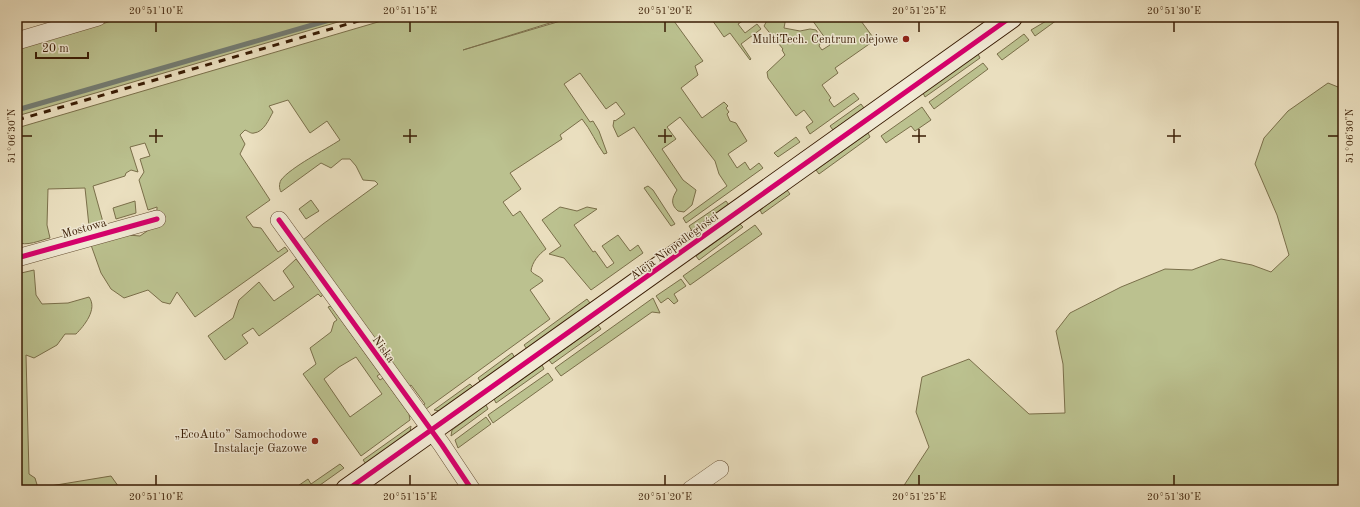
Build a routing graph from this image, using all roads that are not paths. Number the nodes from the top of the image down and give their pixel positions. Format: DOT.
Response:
graph roads {
  1 [pos="98,17"];
  2 [pos="1011,17"];
  3 [pos="17,41"];
  4 [pos="157,219"];
  5 [pos="279,220"];
  6 [pos="17,258"];
  7 [pos="431,431"];
  8 [pos="720,469"];
  9 [pos="347,490"];
  10 [pos="472,490"];
  11 [pos="690,490"];
  1 -- 3 [label="street"];
  2 -- 7 [label="street, Aleja Niepodległości"];
  4 -- 6 [label="street, Mostowa"];
  5 -- 7 [label="street, Niska"];
  7 -- 9 [label="street, Aleja Niepodległości"];
  7 -- 10 [label="street, Niska"];
  8 -- 11 [label="street"];
}
